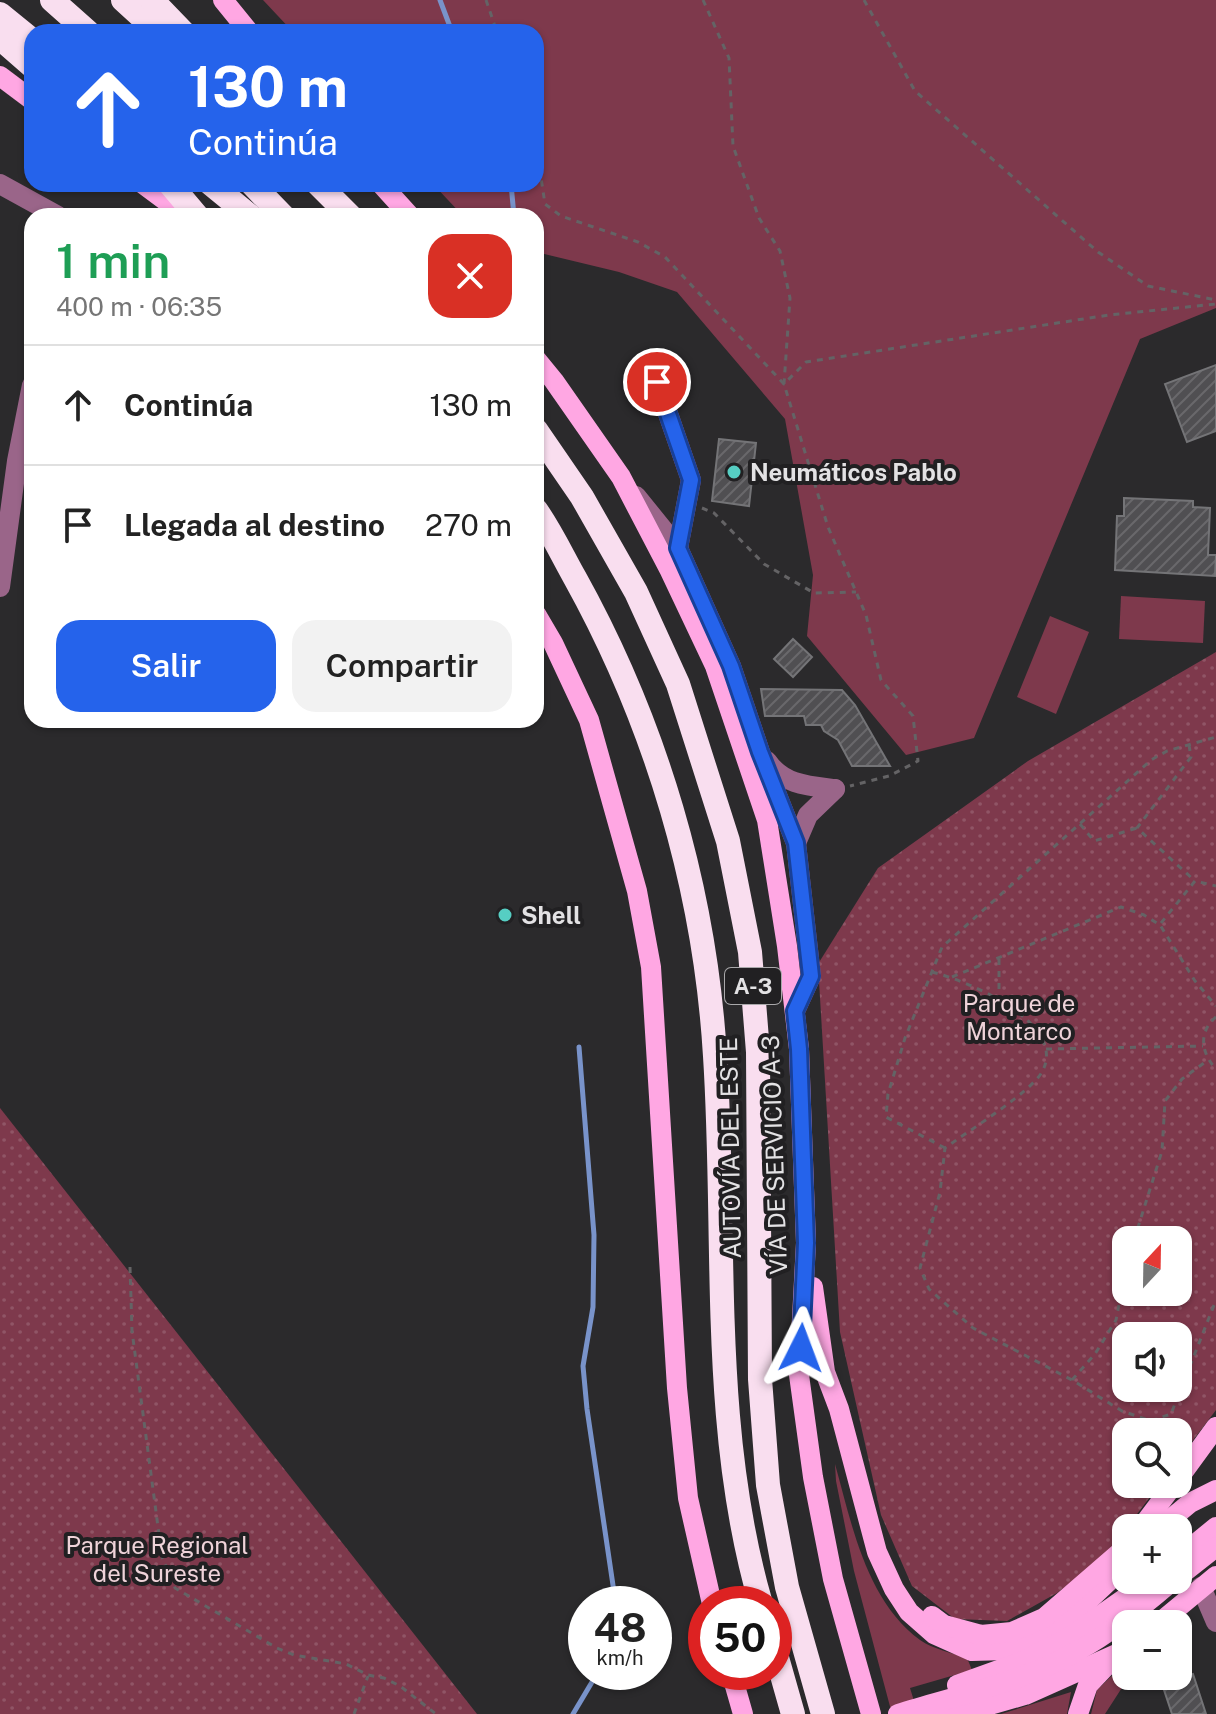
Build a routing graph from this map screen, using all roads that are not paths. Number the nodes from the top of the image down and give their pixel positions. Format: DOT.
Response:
graph roads {
  1 [pos="52,0"];
  2 [pos="123,0"];
  3 [pos="152,0"];
  4 [pos="223,0"];
  5 [pos="0,14"];
  6 [pos="79,24"];
  7 [pos="149,24"];
  8 [pos="175,24"];
  9 [pos="242,24"];
  10 [pos="24,34"];
  11 [pos="0,38"];
  12 [pos="24,59"];
  13 [pos="0,76"];
  14 [pos="24,94"];
  15 [pos="0,184"];
  16 [pos="154,192"];
  17 [pos="177,192"];
  18 [pos="221,192"];
  19 [pos="260,192"];
  20 [pos="326,192"];
  21 [pos="388,192"];
  22 [pos="44,208"];
  23 [pos="175,208"];
  24 [pos="190,208"];
  25 [pos="240,208"];
  26 [pos="275,208"];
  27 [pos="342,208"];
  28 [pos="403,208"];
  29 [pos="544,369"];
  30 [pos="657,382"];
  31 [pos="24,426"];
  32 [pos="544,442"];
  33 [pos="621,477"];
  34 [pos="544,524"];
  35 [pos="678,548"];
  36 [pos="0,587"];
  37 [pos="544,628"];
  38 [pos="760,752"];
  39 [pos="796,843"];
  40 [pos="795,1011"];
  41 [pos="806,1243"];
  42 [pos="1216,1427"];
  43 [pos="1192,1460"];
  44 [pos="1216,1490"];
  45 [pos="1177,1514"];
  46 [pos="1216,1527"];
  47 [pos="1192,1547"];
  48 [pos="1216,1547"];
  49 [pos="1112,1559"];
  50 [pos="1192,1566"];
  51 [pos="1112,1578"];
  52 [pos="1208,1582"];
  53 [pos="708,1586"];
  54 [pos="757,1586"];
  55 [pos="894,1589"];
  56 [pos="1131,1594"];
  57 [pos="1157,1594"];
  58 [pos="1175,1610"];
  59 [pos="1216,1622"];
  60 [pos="1112,1655"];
  61 [pos="1112,1660"];
  62 [pos="736,1690"];
  63 [pos="738,1690"];
  64 [pos="786,1690"];
  65 [pos="743,1714"];
  66 [pos="749,1714"];
  67 [pos="793,1714"];
  68 [pos="823,1714"];
  69 [pos="871,1714"];
  70 [pos="899,1714"];
  71 [pos="1078,1714"];
  1 -- 6 [label="highway"];
  2 -- 7 [label="highway"];
  3 -- 8 [label="highway"];
  4 -- 9 [label="main road"];
  5 -- 10 [label="highway"];
  11 -- 12 [label="highway"];
  13 -- 14 [label="main road"];
  15 -- 22 [label="street"];
  16 -- 23 [label="main road"];
  17 -- 24 [label="highway"];
  18 -- 25 [label="highway"];
  19 -- 26 [label="highway"];
  20 -- 27 [label="highway"];
  21 -- 28 [label="main road"];
  29 -- 33 [label="main road, VÍA DE SERVICIO A-3"];
  30 -- 35 [label="street"];
  31 -- 36 [label="street"];
  32 -- 68 [label="highway, AUTOVÍA DEL ESTE / A-3"];
  33 -- 35 [label="street"];
  33 -- 40 [label="main road, VÍA DE SERVICIO A-3"];
  34 -- 54 [label="highway, AUTOVÍA DEL ESTE / A-3"];
  35 -- 38 [label="street"];
  37 -- 53 [label="main road"];
  38 -- 39 [label="street"];
  38 -- 39 [label="street"];
  39 -- 40 [label="street"];
  40 -- 41 [label="main road, VÍA DE SERVICIO A-3"];
  41 -- 55 [label="main road"];
  41 -- 69 [label="main road, VÍA DE SERVICIO A-3"];
  42 -- 43 [label="main road"];
  44 -- 45 [label="main road"];
  46 -- 47 [label="main road"];
  48 -- 50 [label="main road"];
  49 -- 55 [label="main road"];
  51 -- 55 [label="main road"];
  52 -- 58 [label="main road"];
  52 -- 59 [label="street"];
  56 -- 70 [label="main road"];
  57 -- 70 [label="main road"];
  60 -- 70 [label="main road"];
  61 -- 71 [label="main road"];
  62 -- 65 [label="main road"];
  63 -- 66 [label="main road"];
  64 -- 67 [label="highway"];
}
